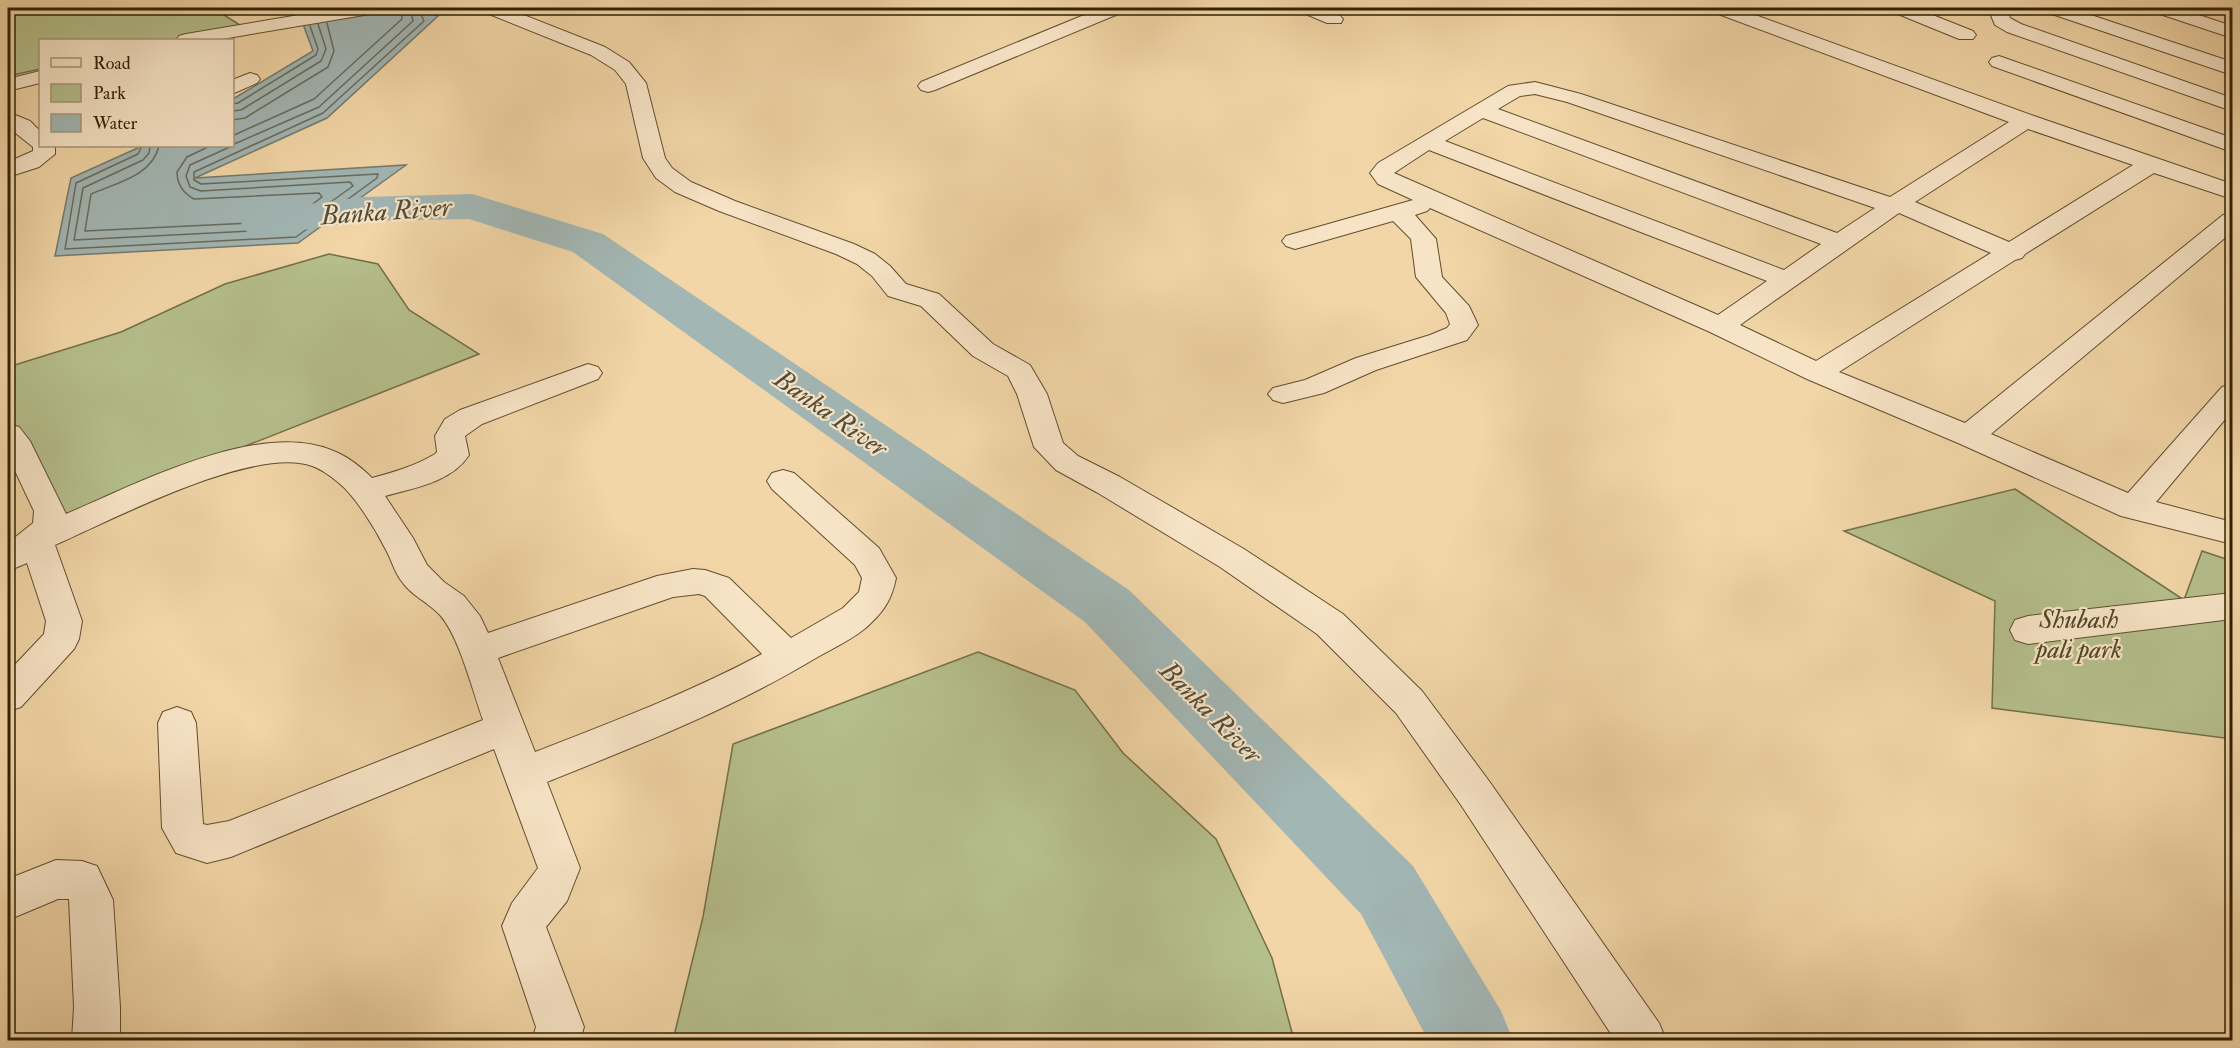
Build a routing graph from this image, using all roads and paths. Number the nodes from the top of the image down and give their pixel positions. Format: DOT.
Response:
graph roads {
  1 [pos="370,8"];
  2 [pos="491,8"];
  3 [pos="1116,8"];
  4 [pos="1308,8"];
  5 [pos="1720,8"];
  6 [pos="1900,8"];
  7 [pos="2053,8"];
  8 [pos="2118,8"];
  9 [pos="2161,8"];
  10 [pos="1997,9"];
  11 [pos="1334,19"];
  12 [pos="2090,20"];
  13 [pos="2232,32"];
  14 [pos="1966,35"];
  15 [pos="191,39"];
  16 [pos="2000,62"];
  17 [pos="2232,69"];
  18 [pos="39,77"];
  19 [pos="8,85"];
  20 [pos="928,86"];
  21 [pos="2232,86"];
  22 [pos="2223,102"];
  23 [pos="1482,110"];
  24 [pos="8,118"];
  25 [pos="2026,121"];
  26 [pos="2172,124"];
  27 [pos="39,141"];
  28 [pos="1427,142"];
  29 [pos="2232,145"];
  30 [pos="44,147"];
  31 [pos="2118,152"];
  32 [pos="2153,164"];
  33 [pos="8,170"];
  34 [pos="2232,192"];
  35 [pos="1435,202"];
  36 [pos="1896,205"];
  37 [pos="1398,212"];
  38 [pos="2232,220"];
  39 [pos="1294,241"];
  40 [pos="1841,243"];
  41 [pos="2013,253"];
  42 [pos="1787,280"];
  43 [pos="1720,326"];
  44 [pos="588,373"];
  45 [pos="1817,373"];
  46 [pos="2232,393"];
  47 [pos="1283,394"];
  48 [pos="8,434"];
  49 [pos="1969,436"];
  50 [pos="783,481"];
  51 [pos="365,491"];
  52 [pos="2133,508"];
  53 [pos="2232,533"];
  54 [pos="22,550"];
  55 [pos="2232,606"];
  56 [pos="2028,630"];
  57 [pos="477,651"];
  58 [pos="788,657"];
  59 [pos="8,696"];
  60 [pos="177,723"];
  61 [pos="505,728"];
  62 [pos="523,774"];
  63 [pos="8,900"];
  64 [pos="96,1041"];
  65 [pos="556,1041"];
  66 [pos="1642,1041"];
  1 -- 15 [label="street"];
  2 -- 66 [label="street"];
  3 -- 20 [label="street"];
  4 -- 11 [label="street"];
  5 -- 25 [label="street"];
  6 -- 14 [label="street"];
  7 -- 12 [label="street"];
  8 -- 12 [label="street"];
  9 -- 13 [label="street"];
  10 -- 22 [label="street"];
  12 -- 17 [label="street"];
  16 -- 26 [label="street"];
  18 -- 19 [label="street"];
  21 -- 22 [label="street"];
  22 -- 26 [label="street"];
  23 -- 28 [label="street"];
  23 -- 36 [label="street"];
  23 -- 40 [label="street"];
  24 -- 27 [label="street"];
  25 -- 31 [label="street"];
  25 -- 36 [label="street"];
  26 -- 29 [label="street"];
  26 -- 31 [label="street"];
  28 -- 35 [label="street"];
  28 -- 42 [label="street"];
  30 -- 33 [label="street"];
  31 -- 32 [label="street"];
  32 -- 34 [label="street"];
  32 -- 41 [label="street"];
  35 -- 37 [label="street"];
  35 -- 43 [label="street"];
  36 -- 40 [label="street"];
  36 -- 41 [label="street"];
  37 -- 39 [label="street"];
  37 -- 47 [label="street"];
  38 -- 49 [label="street"];
  40 -- 42 [label="street"];
  41 -- 45 [label="street"];
  42 -- 43 [label="street"];
  43 -- 45 [label="street"];
  44 -- 51 [label="street"];
  45 -- 49 [label="street"];
  46 -- 52 [label="street"];
  48 -- 54 [label="street"];
  49 -- 52 [label="street"];
  50 -- 58 [label="street"];
  51 -- 54 [label="street"];
  51 -- 57 [label="street"];
  52 -- 53 [label="street"];
  54 -- 59 [label="street"];
  55 -- 56 [label="street"];
  57 -- 58 [label="street"];
  57 -- 61 [label="street"];
  58 -- 62 [label="street"];
  60 -- 61 [label="street"];
  61 -- 62 [label="street"];
  62 -- 65 [label="street"];
  63 -- 64 [label="street"];
}
